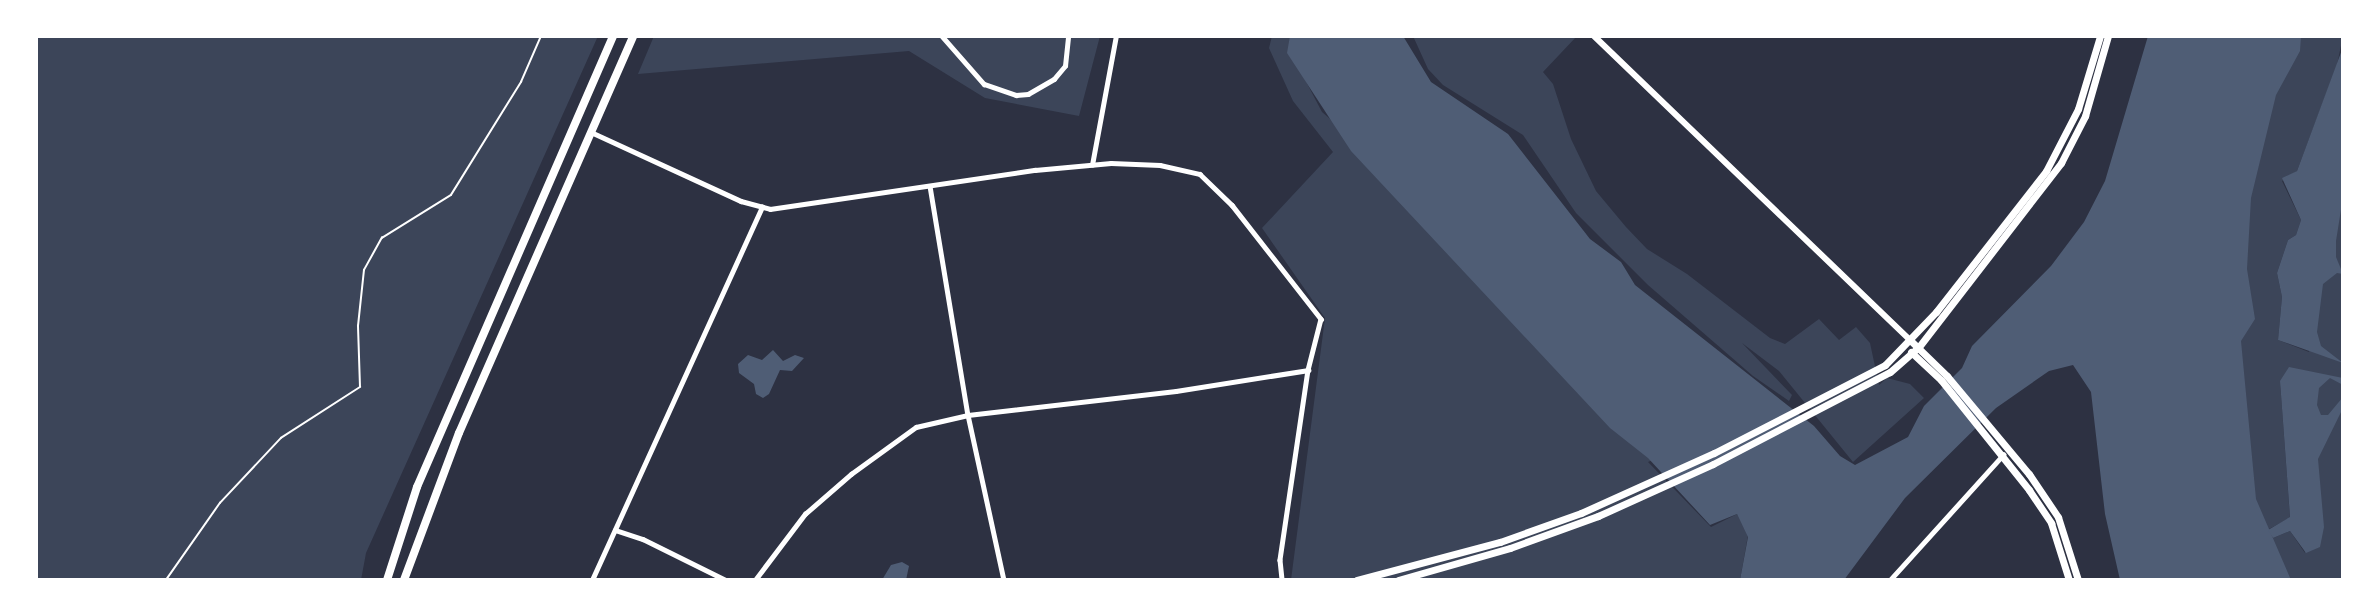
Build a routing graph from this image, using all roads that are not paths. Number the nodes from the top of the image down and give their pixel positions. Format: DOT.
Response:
graph roads {
  1 [pos="613,36"];
  2 [pos="633,36"];
  3 [pos="942,36"];
  4 [pos="1068,36"];
  5 [pos="1116,36"];
  6 [pos="1594,36"];
  7 [pos="2100,36"];
  8 [pos="2108,36"];
  9 [pos="591,132"];
  10 [pos="1092,165"];
  11 [pos="930,186"];
  12 [pos="762,207"];
  13 [pos="1910,340"];
  14 [pos="1918,348"];
  15 [pos="1912,354"];
  16 [pos="1308,370"];
  17 [pos="1944,378"];
  18 [pos="968,415"];
  19 [pos="2003,455"];
  20 [pos="615,530"];
  21 [pos="387,580"];
  22 [pos="404,580"];
  23 [pos="592,580"];
  24 [pos="726,580"];
  25 [pos="755,580"];
  26 [pos="1004,580"];
  27 [pos="1282,580"];
  28 [pos="1358,580"];
  29 [pos="1398,580"];
  30 [pos="1890,580"];
  31 [pos="2069,580"];
  32 [pos="2078,580"];
  1 -- 21 [label="highway"];
  2 -- 9 [label="highway"];
  3 -- 4 [label="street"];
  5 -- 10 [label="street"];
  6 -- 13 [label="street"];
  7 -- 13 [label="main road"];
  8 -- 14 [label="main road"];
  9 -- 12 [label="street"];
  9 -- 22 [label="highway"];
  10 -- 11 [label="street"];
  10 -- 16 [label="street"];
  11 -- 12 [label="street"];
  11 -- 18 [label="street"];
  12 -- 20 [label="street"];
  13 -- 14 [label="main road"];
  13 -- 15 [label="main road"];
  13 -- 28 [label="main road"];
  14 -- 15 [label="main road"];
  14 -- 17 [label="main road"];
  15 -- 17 [label="main road"];
  15 -- 29 [label="main road"];
  16 -- 18 [label="street"];
  16 -- 27 [label="street"];
  17 -- 19 [label="main road"];
  17 -- 32 [label="main road"];
  18 -- 25 [label="street"];
  18 -- 26 [label="street"];
  19 -- 30 [label="street"];
  19 -- 31 [label="main road"];
  20 -- 23 [label="street"];
  20 -- 24 [label="street"];
}
